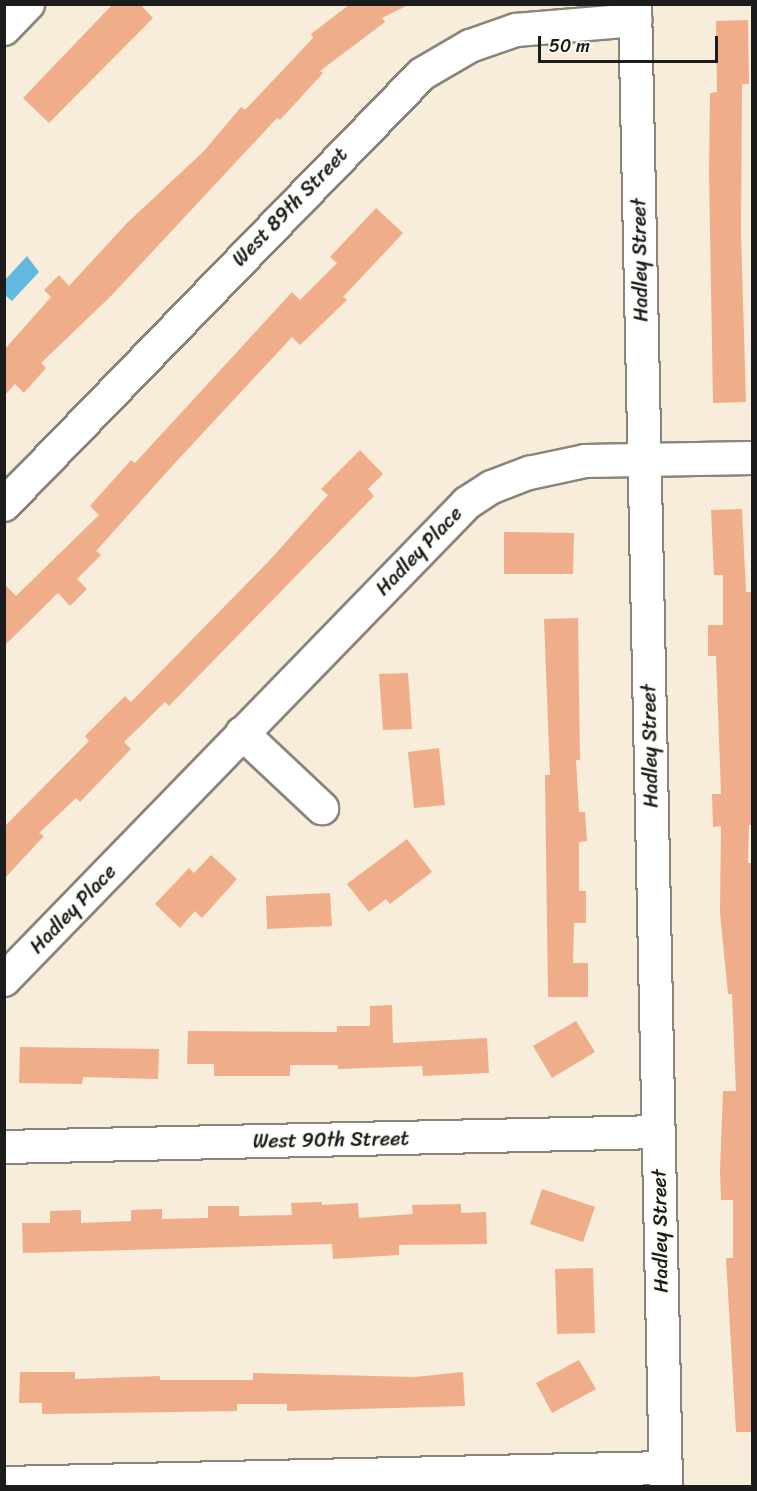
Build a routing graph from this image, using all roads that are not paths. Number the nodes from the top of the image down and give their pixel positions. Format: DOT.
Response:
graph roads {
  1 [pos="28,4"];
  2 [pos="635,12"];
  3 [pos="4,29"];
  4 [pos="753,458"];
  5 [pos="645,460"];
  6 [pos="4,505"];
  7 [pos="242,733"];
  8 [pos="322,808"];
  9 [pos="4,980"];
  10 [pos="658,1132"];
  11 [pos="4,1147"];
  12 [pos="665,1477"];
  13 [pos="4,1483"];
  1 -- 3 [label="street"];
  2 -- 5 [label="street, Hadley Street"];
  2 -- 6 [label="street, West 89th Street"];
  4 -- 5 [label="street"];
  5 -- 7 [label="street, Hadley Place"];
  5 -- 10 [label="street, Hadley Street"];
  7 -- 8 [label="street"];
  7 -- 9 [label="street, Hadley Place"];
  10 -- 11 [label="street, West 90th Street"];
  10 -- 12 [label="street, Hadley Street"];
  12 -- 13 [label="street"];
}
